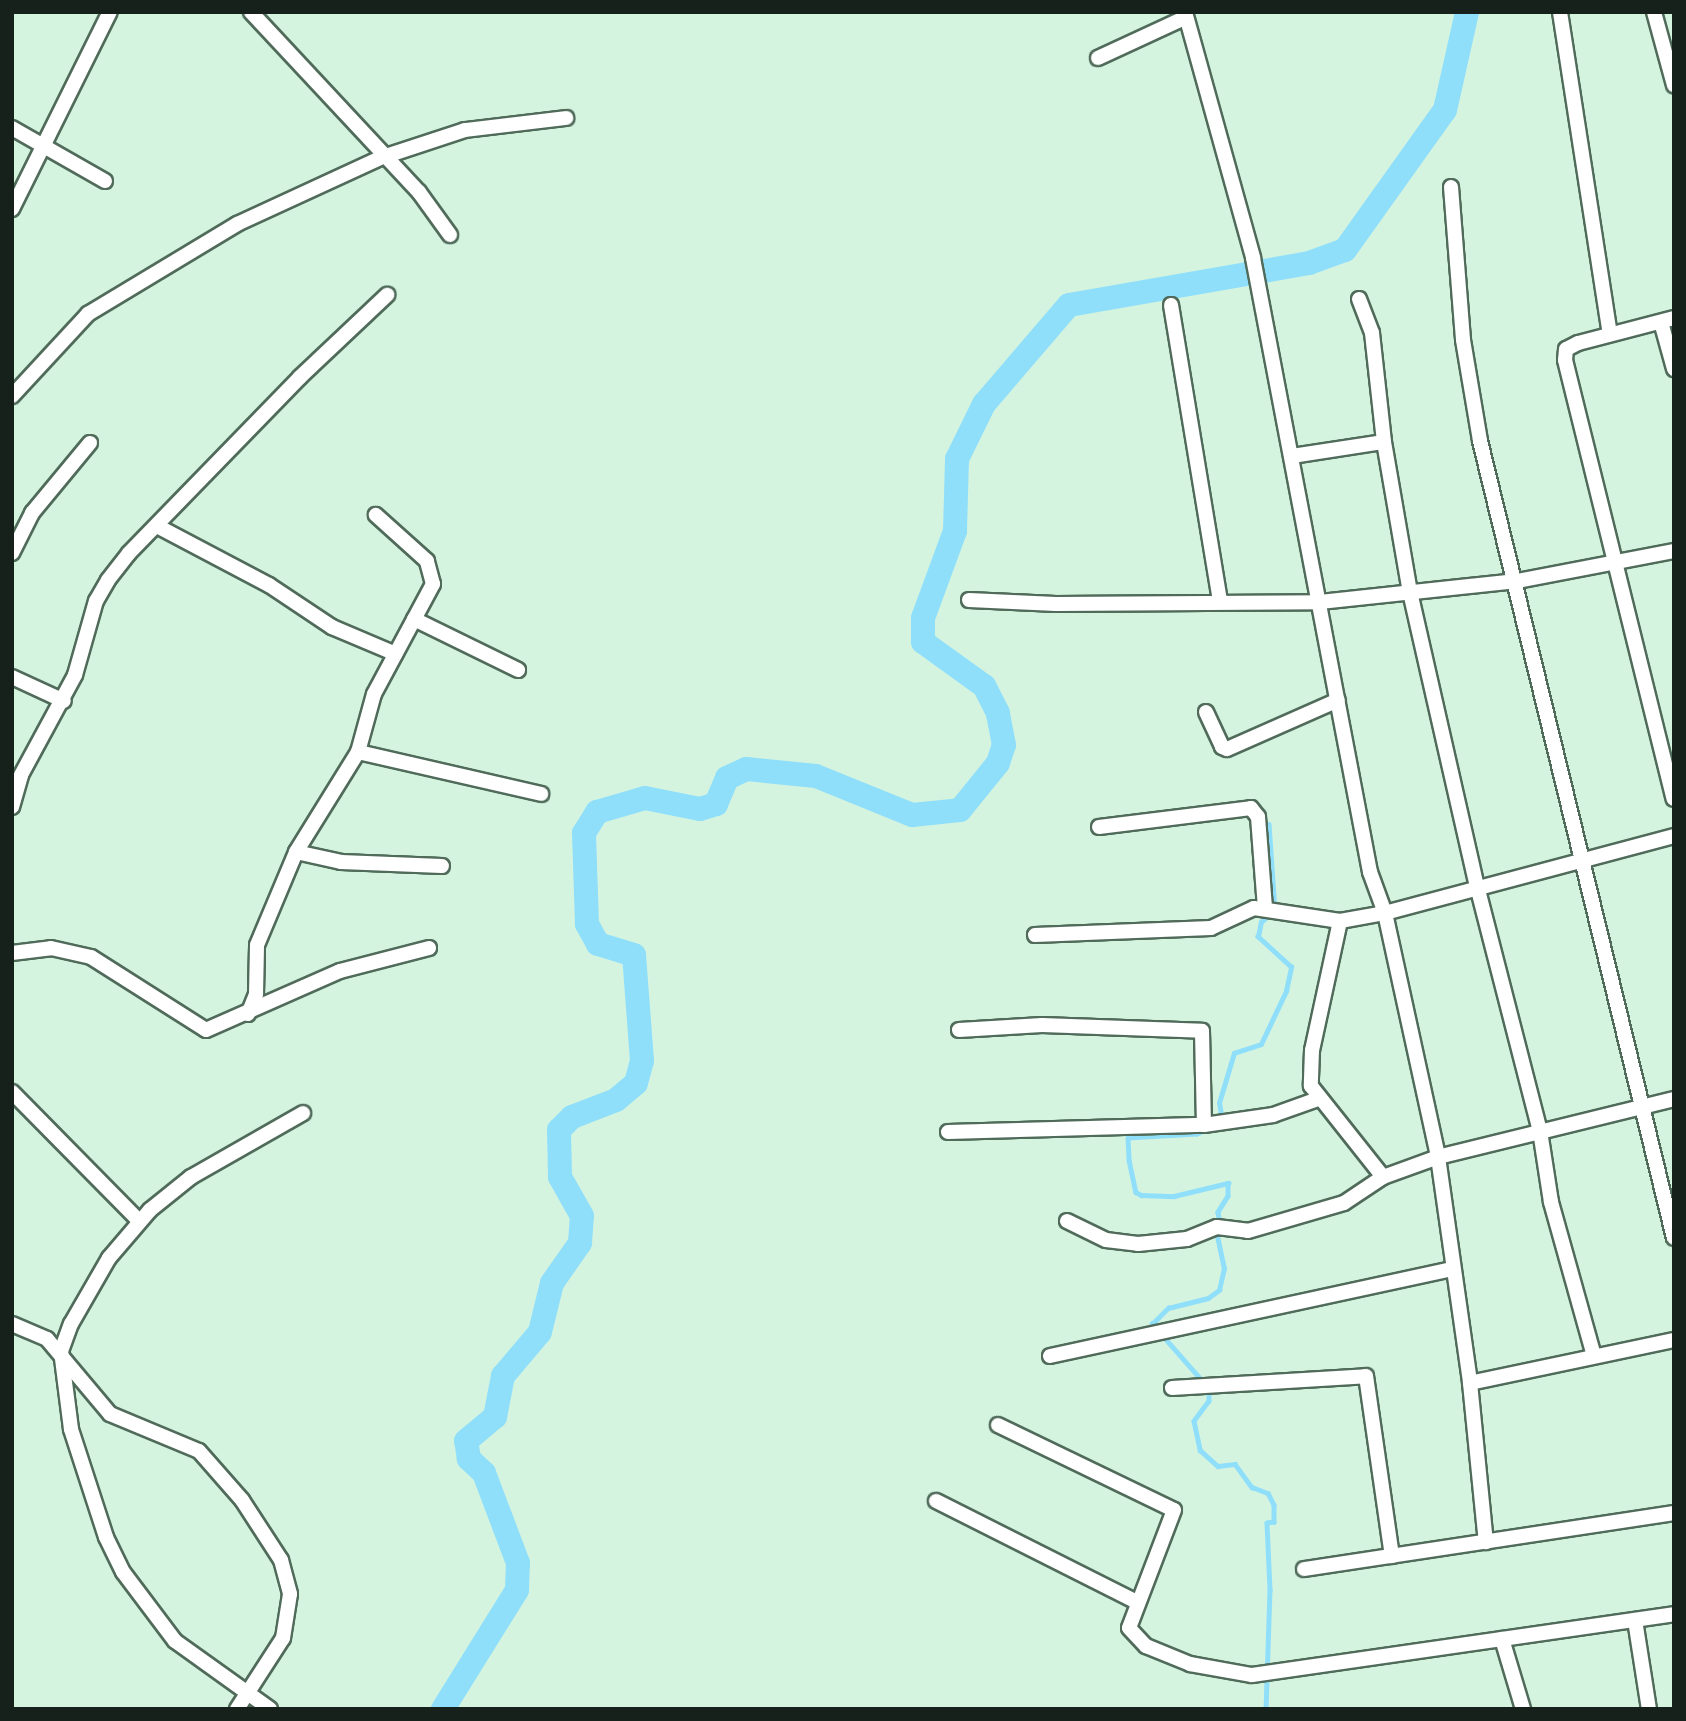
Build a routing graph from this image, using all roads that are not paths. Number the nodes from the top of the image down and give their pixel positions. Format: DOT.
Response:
graph roads {
  1 [pos="110,12"];
  2 [pos="251,12"];
  3 [pos="1560,12"];
  4 [pos="1654,12"];
  5 [pos="1185,15"];
  6 [pos="1098,58"];
  7 [pos="1674,85"];
  8 [pos="566,118"];
  9 [pos="12,128"];
  10 [pos="45,149"];
  11 [pos="383,157"];
  12 [pos="105,181"];
  13 [pos="1451,187"];
  14 [pos="12,209"];
  15 [pos="450,235"];
  16 [pos="387,295"];
  17 [pos="1359,299"];
  18 [pos="1171,305"];
  19 [pos="1667,320"];
  20 [pos="1610,334"];
  21 [pos="1674,369"];
  22 [pos="12,396"];
  23 [pos="1384,442"];
  24 [pos="90,443"];
  25 [pos="1292,456"];
  26 [pos="376,514"];
  27 [pos="157,526"];
  28 [pos="14,545"];
  29 [pos="1674,551"];
  30 [pos="1615,563"];
  31 [pos="1517,580"];
  32 [pos="1410,592"];
  33 [pos="969,600"];
  34 [pos="1220,602"];
  35 [pos="1320,602"];
  36 [pos="414,619"];
  37 [pos="396,654"];
  38 [pos="518,670"];
  39 [pos="12,677"];
  40 [pos="1338,700"];
  41 [pos="64,701"];
  42 [pos="1206,712"];
  43 [pos="358,752"];
  44 [pos="541,794"];
  45 [pos="1674,799"];
  46 [pos="12,807"];
  47 [pos="1099,827"];
  48 [pos="1674,836"];
  49 [pos="296,852"];
  50 [pos="1581,857"];
  51 [pos="442,866"];
  52 [pos="1477,886"];
  53 [pos="1265,909"];
  54 [pos="1385,914"];
  55 [pos="1340,921"];
  56 [pos="1035,934"];
  57 [pos="429,948"];
  58 [pos="12,953"];
  59 [pos="248,1014"];
  60 [pos="959,1030"];
  61 [pos="12,1093"];
  62 [pos="1318,1099"];
  63 [pos="1674,1099"];
  64 [pos="1641,1110"];
  65 [pos="303,1113"];
  66 [pos="1204,1125"];
  67 [pos="1540,1131"];
  68 [pos="948,1132"];
  69 [pos="1438,1157"];
  70 [pos="1383,1177"];
  71 [pos="139,1221"];
  72 [pos="1067,1221"];
  73 [pos="1674,1238"];
  74 [pos="1453,1269"];
  75 [pos="12,1324"];
  76 [pos="1674,1340"];
  77 [pos="61,1352"];
  78 [pos="1050,1356"];
  79 [pos="1594,1356"];
  80 [pos="1470,1383"];
  81 [pos="1172,1388"];
  82 [pos="998,1425"];
  83 [pos="936,1502"];
  84 [pos="1674,1513"];
  85 [pos="1486,1542"];
  86 [pos="1392,1556"];
  87 [pos="1304,1569"];
  88 [pos="1137,1602"];
  89 [pos="1674,1614"];
  90 [pos="1635,1620"];
  91 [pos="1502,1639"];
  92 [pos="249,1690"];
  93 [pos="237,1709"];
  94 [pos="270,1709"];
  95 [pos="1523,1709"];
  96 [pos="1649,1709"];
  1 -- 10 [label="street"];
  2 -- 11 [label="street"];
  3 -- 20 [label="street"];
  4 -- 7 [label="street"];
  5 -- 6 [label="street"];
  5 -- 25 [label="street"];
  8 -- 11 [label="street"];
  9 -- 10 [label="street"];
  10 -- 12 [label="street"];
  10 -- 14 [label="street"];
  11 -- 15 [label="street"];
  11 -- 22 [label="street"];
  13 -- 31 [label="street"];
  16 -- 27 [label="street"];
  17 -- 23 [label="street"];
  18 -- 34 [label="street"];
  19 -- 20 [label="street"];
  19 -- 21 [label="street"];
  20 -- 30 [label="street"];
  23 -- 25 [label="street"];
  23 -- 32 [label="street"];
  24 -- 28 [label="street"];
  25 -- 35 [label="street"];
  26 -- 36 [label="street"];
  27 -- 37 [label="street"];
  27 -- 41 [label="street"];
  29 -- 30 [label="street"];
  30 -- 31 [label="street"];
  30 -- 45 [label="street"];
  31 -- 32 [label="street"];
  31 -- 50 [label="street"];
  32 -- 35 [label="street"];
  32 -- 52 [label="street"];
  33 -- 34 [label="street"];
  34 -- 35 [label="street"];
  35 -- 40 [label="street"];
  36 -- 37 [label="street"];
  36 -- 38 [label="street"];
  37 -- 43 [label="street"];
  39 -- 41 [label="street"];
  40 -- 42 [label="street"];
  40 -- 54 [label="street"];
  41 -- 46 [label="street"];
  43 -- 44 [label="street"];
  43 -- 49 [label="street"];
  47 -- 53 [label="street"];
  48 -- 50 [label="street"];
  49 -- 51 [label="street"];
  49 -- 59 [label="street"];
  50 -- 52 [label="street"];
  50 -- 64 [label="street"];
  52 -- 54 [label="street"];
  52 -- 67 [label="street"];
  53 -- 55 [label="street"];
  53 -- 56 [label="street"];
  54 -- 55 [label="street"];
  54 -- 69 [label="street"];
  55 -- 62 [label="street"];
  57 -- 59 [label="street"];
  58 -- 59 [label="street"];
  60 -- 66 [label="street"];
  61 -- 71 [label="street"];
  62 -- 66 [label="street"];
  62 -- 70 [label="street"];
  63 -- 64 [label="street"];
  64 -- 67 [label="street"];
  64 -- 73 [label="street"];
  65 -- 71 [label="street"];
  66 -- 68 [label="street"];
  67 -- 69 [label="street"];
  67 -- 79 [label="street"];
  69 -- 70 [label="street"];
  69 -- 74 [label="street"];
  70 -- 72 [label="street"];
  71 -- 77 [label="street"];
  74 -- 78 [label="street"];
  74 -- 80 [label="street"];
  75 -- 77 [label="street"];
  76 -- 79 [label="street"];
  77 -- 92 [label="street"];
  77 -- 92 [label="street"];
  79 -- 80 [label="street"];
  80 -- 85 [label="street"];
  81 -- 86 [label="street"];
  82 -- 88 [label="street"];
  83 -- 88 [label="street"];
  84 -- 85 [label="street"];
  85 -- 86 [label="street"];
  86 -- 87 [label="street"];
  88 -- 91 [label="street"];
  89 -- 90 [label="street"];
  90 -- 91 [label="street"];
  90 -- 96 [label="street"];
  91 -- 95 [label="street"];
  92 -- 93 [label="street"];
  92 -- 94 [label="street"];
}
